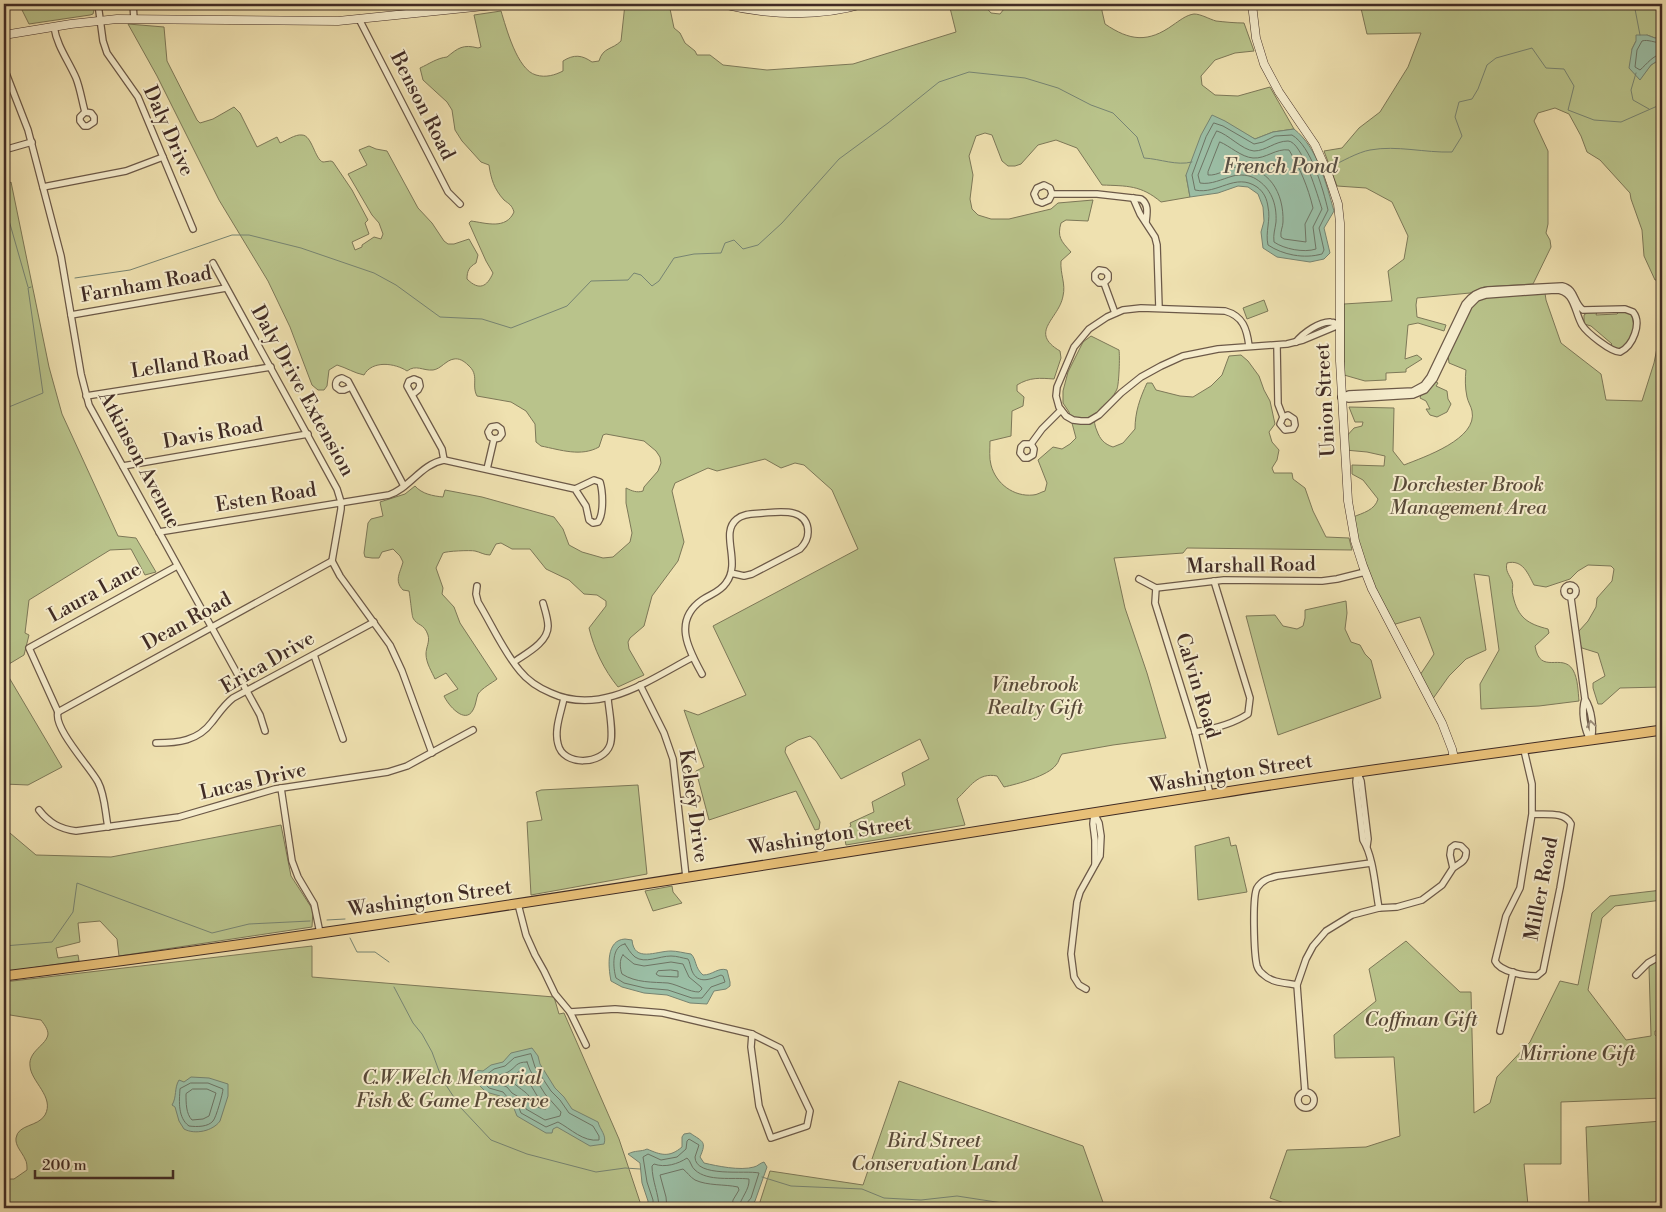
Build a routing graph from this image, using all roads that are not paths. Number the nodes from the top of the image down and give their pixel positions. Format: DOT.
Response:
graph roads {
  1 [pos="98,4"];
  2 [pos="133,4"];
  3 [pos="504,4"];
  4 [pos="722,4"];
  5 [pos="863,4"];
  6 [pos="1252,4"];
  7 [pos="134,19"];
  8 [pos="359,19"];
  9 [pos="100,20"];
  10 [pos="54,27"];
  11 [pos="4,35"];
  12 [pos="4,68"];
  13 [pos="85,112"];
  14 [pos="32,142"];
  15 [pos="4,150"];
  16 [pos="163,157"];
  17 [pos="43,187"];
  18 [pos="1052,194"];
  19 [pos="460,204"];
  20 [pos="193,230"];
  21 [pos="213,263"];
  22 [pos="1104,283"];
  23 [pos="226,288"];
  24 [pos="1159,308"];
  25 [pos="1583,310"];
  26 [pos="1115,313"];
  27 [pos="71,315"];
  28 [pos="1579,318"];
  29 [pos="1339,325"];
  30 [pos="1451,338"];
  31 [pos="1248,346"];
  32 [pos="1277,346"];
  33 [pos="270,367"];
  34 [pos="351,387"];
  35 [pos="412,395"];
  36 [pos="86,396"];
  37 [pos="1341,397"];
  38 [pos="1061,410"];
  39 [pos="1284,417"];
  40 [pos="308,434"];
  41 [pos="494,439"];
  42 [pos="1030,444"];
  43 [pos="444,460"];
  44 [pos="122,466"];
  45 [pos="487,469"];
  46 [pos="404,486"];
  47 [pos="575,489"];
  48 [pos="341,502"];
  49 [pos="159,532"];
  50 [pos="332,561"];
  51 [pos="177,566"];
  52 [pos="1365,572"];
  53 [pos="731,573"];
  54 [pos="1140,578"];
  55 [pos="1214,581"];
  56 [pos="477,586"];
  57 [pos="1156,588"];
  58 [pos="1570,598"];
  59 [pos="543,603"];
  60 [pos="374,622"];
  61 [pos="212,626"];
  62 [pos="314,655"];
  63 [pos="693,657"];
  64 [pos="514,662"];
  65 [pos="702,674"];
  66 [pos="640,685"];
  67 [pos="247,691"];
  68 [pos="564,698"];
  69 [pos="608,699"];
  70 [pos="58,712"];
  71 [pos="472,730"];
  72 [pos="1662,730"];
  73 [pos="266,732"];
  74 [pos="1195,732"];
  75 [pos="343,739"];
  76 [pos="1591,740"];
  77 [pos="156,743"];
  78 [pos="1524,750"];
  79 [pos="432,753"];
  80 [pos="1454,758"];
  81 [pos="1357,773"];
  82 [pos="281,788"];
  83 [pos="1210,794"];
  84 [pos="697,799"];
  85 [pos="679,801"];
  86 [pos="39,810"];
  87 [pos="1094,813"];
  88 [pos="1532,814"];
  89 [pos="108,827"];
  90 [pos="1371,863"];
  91 [pos="1453,868"];
  92 [pos="686,877"];
  93 [pos="518,904"];
  94 [pos="1379,908"];
  95 [pos="320,933"];
  96 [pos="1662,955"];
  97 [pos="1513,972"];
  98 [pos="1636,975"];
  99 [pos="4,976"];
  100 [pos="1298,985"];
  101 [pos="1086,989"];
  102 [pos="570,1012"];
  103 [pos="1500,1031"];
  104 [pos="752,1034"];
  105 [pos="586,1045"];
  106 [pos="1305,1092"];
  1 -- 9 [label="street, Daly Drive"];
  2 -- 7 [label="street"];
  3 -- 8 [label="main road"];
  4 -- 5 [label="main road"];
  6 -- 29 [label="main road, Union Street"];
  7 -- 8 [label="main road"];
  7 -- 9 [label="main road"];
  8 -- 19 [label="street, Benson Road"];
  9 -- 10 [label="main road"];
  9 -- 16 [label="street, Daly Drive"];
  10 -- 11 [label="main road"];
  10 -- 13 [label="street"];
  12 -- 14 [label="street, Atkinson Avenue"];
  14 -- 15 [label="street"];
  14 -- 17 [label="street, Atkinson Avenue"];
  16 -- 17 [label="street"];
  16 -- 20 [label="street, Daly Drive"];
  17 -- 27 [label="street, Atkinson Avenue"];
  18 -- 24 [label="street"];
  21 -- 23 [label="street, Daly Drive Extension"];
  22 -- 26 [label="street"];
  23 -- 27 [label="street, Farnham Road"];
  23 -- 33 [label="street, Daly Drive Extension"];
  24 -- 26 [label="street"];
  24 -- 31 [label="street"];
  25 -- 28 [label="street"];
  25 -- 28 [label="street"];
  25 -- 30 [label="street"];
  26 -- 38 [label="street"];
  27 -- 36 [label="street, Atkinson Avenue"];
  28 -- 30 [label="street"];
  29 -- 32 [label="street"];
  29 -- 37 [label="main road, Union Street"];
  30 -- 37 [label="street"];
  31 -- 32 [label="street"];
  31 -- 38 [label="street"];
  32 -- 39 [label="street"];
  33 -- 36 [label="street, Lelland Road"];
  33 -- 40 [label="street, Daly Drive Extension"];
  34 -- 46 [label="street"];
  35 -- 43 [label="street"];
  36 -- 44 [label="street, Atkinson Avenue"];
  37 -- 52 [label="main road, Union Street"];
  38 -- 42 [label="street"];
  40 -- 44 [label="street, Davis Road"];
  40 -- 48 [label="street, Daly Drive Extension"];
  41 -- 45 [label="street"];
  43 -- 45 [label="street"];
  43 -- 46 [label="street, Esten Road"];
  44 -- 49 [label="street, Atkinson Avenue"];
  45 -- 47 [label="street"];
  46 -- 48 [label="street, Esten Road"];
  47 -- 47 [label="street"];
  48 -- 49 [label="street, Esten Road"];
  48 -- 50 [label="street, Daly Drive Extension"];
  49 -- 51 [label="street, Atkinson Avenue"];
  50 -- 60 [label="street"];
  50 -- 61 [label="street, Dean Road"];
  51 -- 61 [label="street, Atkinson Avenue"];
  51 -- 70 [label="street, Laura Lane"];
  52 -- 55 [label="street, Marshall Road"];
  52 -- 80 [label="main road, Union Street"];
  53 -- 53 [label="street"];
  53 -- 63 [label="street"];
  54 -- 57 [label="street"];
  55 -- 57 [label="street, Marshall Road"];
  55 -- 74 [label="street"];
  56 -- 64 [label="street"];
  57 -- 74 [label="street, Calvin Road"];
  58 -- 76 [label="street"];
  59 -- 64 [label="street"];
  60 -- 62 [label="street, Erica Drive"];
  60 -- 79 [label="street"];
  61 -- 67 [label="street, Atkinson Avenue"];
  61 -- 70 [label="street, Dean Road"];
  62 -- 67 [label="street, Erica Drive"];
  62 -- 75 [label="street"];
  63 -- 65 [label="street"];
  63 -- 66 [label="street"];
  64 -- 68 [label="street"];
  66 -- 69 [label="street"];
  66 -- 85 [label="street, Kelsey Drive"];
  67 -- 73 [label="street, Atkinson Avenue"];
  67 -- 77 [label="street, Erica Drive"];
  68 -- 69 [label="street"];
  68 -- 69 [label="street"];
  70 -- 89 [label="street"];
  71 -- 79 [label="street, Lucas Drive"];
  72 -- 76 [label="main road, Washington Street"];
  74 -- 83 [label="street, Calvin Road"];
  76 -- 78 [label="main road, Washington Street"];
  78 -- 80 [label="main road, Washington Street"];
  78 -- 88 [label="street"];
  79 -- 82 [label="street, Lucas Drive"];
  80 -- 81 [label="main road, Washington Street"];
  81 -- 83 [label="main road, Washington Street"];
  81 -- 90 [label="street"];
  82 -- 89 [label="street, Lucas Drive"];
  82 -- 95 [label="street"];
  83 -- 87 [label="main road, Washington Street"];
  84 -- 85 [label="street"];
  85 -- 92 [label="street, Kelsey Drive"];
  86 -- 89 [label="street, Lucas Drive"];
  87 -- 92 [label="main road, Washington Street"];
  87 -- 101 [label="street"];
  88 -- 97 [label="street, Miller Road"];
  88 -- 97 [label="street, Miller Road"];
  90 -- 94 [label="street"];
  90 -- 100 [label="street"];
  91 -- 94 [label="street"];
  92 -- 93 [label="main road, Washington Street"];
  93 -- 95 [label="main road, Washington Street"];
  93 -- 102 [label="street"];
  94 -- 100 [label="street"];
  95 -- 99 [label="main road, Washington Street"];
  96 -- 98 [label="street"];
  97 -- 103 [label="street"];
  100 -- 106 [label="street"];
  102 -- 104 [label="street"];
  102 -- 105 [label="street"];
  104 -- 104 [label="street"];
}
